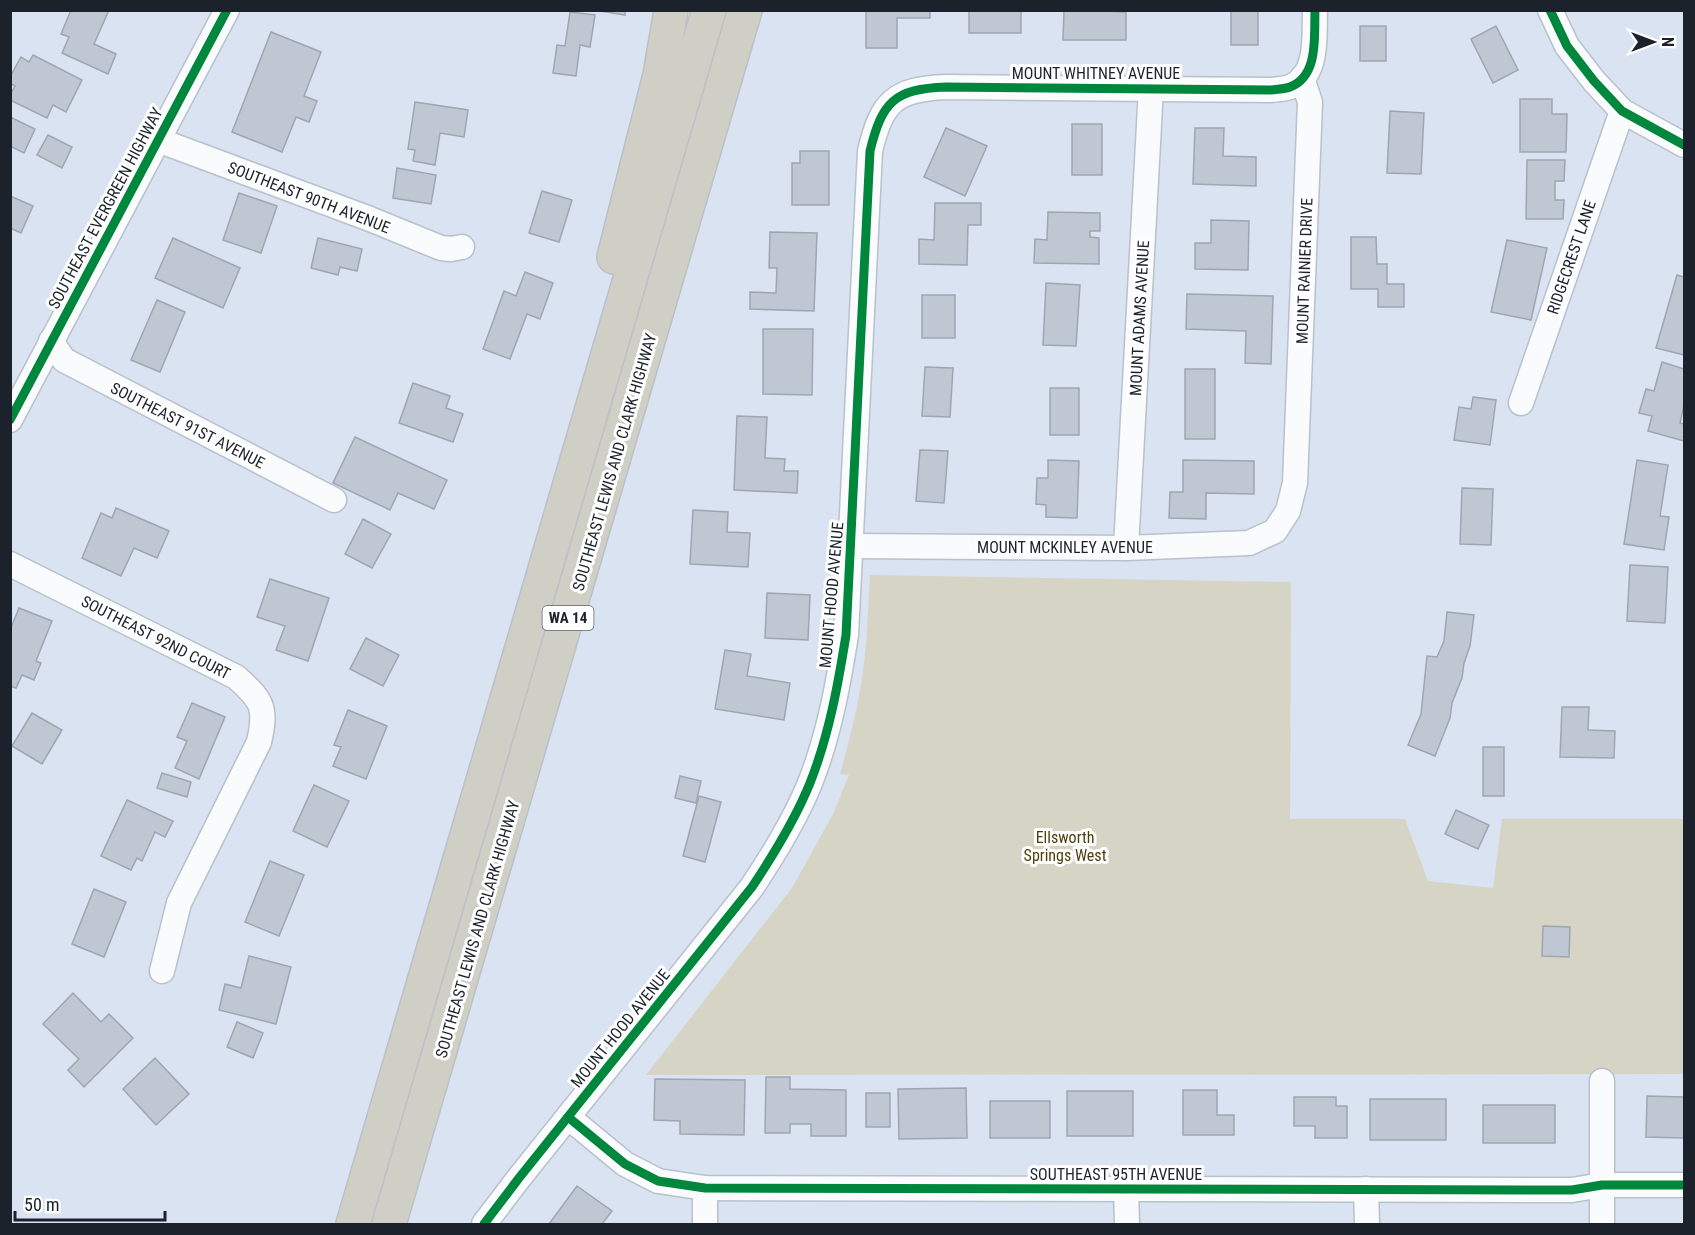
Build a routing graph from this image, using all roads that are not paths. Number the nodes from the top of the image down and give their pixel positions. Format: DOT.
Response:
graph roads {
  1 [pos="227,10"];
  2 [pos="671,10"];
  3 [pos="709,10"];
  4 [pos="746,10"];
  5 [pos="1315,10"];
  6 [pos="1550,10"];
  7 [pos="1302,78"];
  8 [pos="1151,88"];
  9 [pos="890,103"];
  10 [pos="1622,111"];
  11 [pos="158,140"];
  12 [pos="1684,145"];
  13 [pos="462,247"];
  14 [pos="617,324"];
  15 [pos="51,341"];
  16 [pos="1521,403"];
  17 [pos="10,420"];
  18 [pos="334,500"];
  19 [pos="1275,531"];
  20 [pos="851,546"];
  21 [pos="1126,548"];
  22 [pos="10,564"];
  23 [pos="162,971"];
  24 [pos="1602,1081"];
  25 [pos="568,1118"];
  26 [pos="1602,1185"];
  27 [pos="1684,1185"];
  28 [pos="705,1188"];
  29 [pos="1126,1189"];
  30 [pos="1366,1189"];
  31 [pos="353,1224"];
  32 [pos="389,1224"];
  33 [pos="484,1224"];
  34 [pos="705,1224"];
  35 [pos="1127,1224"];
  36 [pos="1367,1224"];
  37 [pos="1602,1224"];
  1 -- 11 [label="street, SOUTHEAST EVERGREEN HIGHWAY"];
  2 -- 14 [label="highway"];
  3 -- 14 [label="highway, WA 14"];
  4 -- 32 [label="highway, SOUTHEAST LEWIS AND CLARK HIGHWAY / WA 14"];
  5 -- 7 [label="street"];
  6 -- 10 [label="street"];
  7 -- 8 [label="street, MOUNT WHITNEY AVENUE"];
  7 -- 19 [label="street, MOUNT RAINIER DRIVE"];
  8 -- 9 [label="street, MOUNT WHITNEY AVENUE"];
  8 -- 21 [label="street, MOUNT ADAMS AVENUE"];
  9 -- 20 [label="street, MOUNT HOOD AVENUE"];
  10 -- 12 [label="street"];
  10 -- 16 [label="street, RIDGECREST LANE"];
  11 -- 13 [label="street, SOUTHEAST 90TH AVENUE"];
  11 -- 15 [label="street, SOUTHEAST EVERGREEN HIGHWAY"];
  14 -- 31 [label="highway, WA 14"];
  15 -- 17 [label="street, SOUTHEAST EVERGREEN HIGHWAY"];
  15 -- 18 [label="street, SOUTHEAST 91ST AVENUE"];
  19 -- 21 [label="street, MOUNT MCKINLEY AVENUE"];
  20 -- 21 [label="street, MOUNT MCKINLEY AVENUE"];
  20 -- 25 [label="street, MOUNT HOOD AVENUE"];
  22 -- 23 [label="street, SOUTHEAST 92ND COURT"];
  24 -- 26 [label="street"];
  25 -- 28 [label="street, SOUTHEAST 95TH AVENUE"];
  25 -- 33 [label="street, MOUNT HOOD AVENUE"];
  26 -- 27 [label="street, SOUTHEAST 95TH AVENUE"];
  26 -- 30 [label="street, SOUTHEAST 95TH AVENUE"];
  26 -- 37 [label="street"];
  28 -- 29 [label="street, SOUTHEAST 95TH AVENUE"];
  28 -- 34 [label="street"];
  29 -- 30 [label="street, SOUTHEAST 95TH AVENUE"];
  29 -- 35 [label="street"];
  30 -- 36 [label="street"];
}
